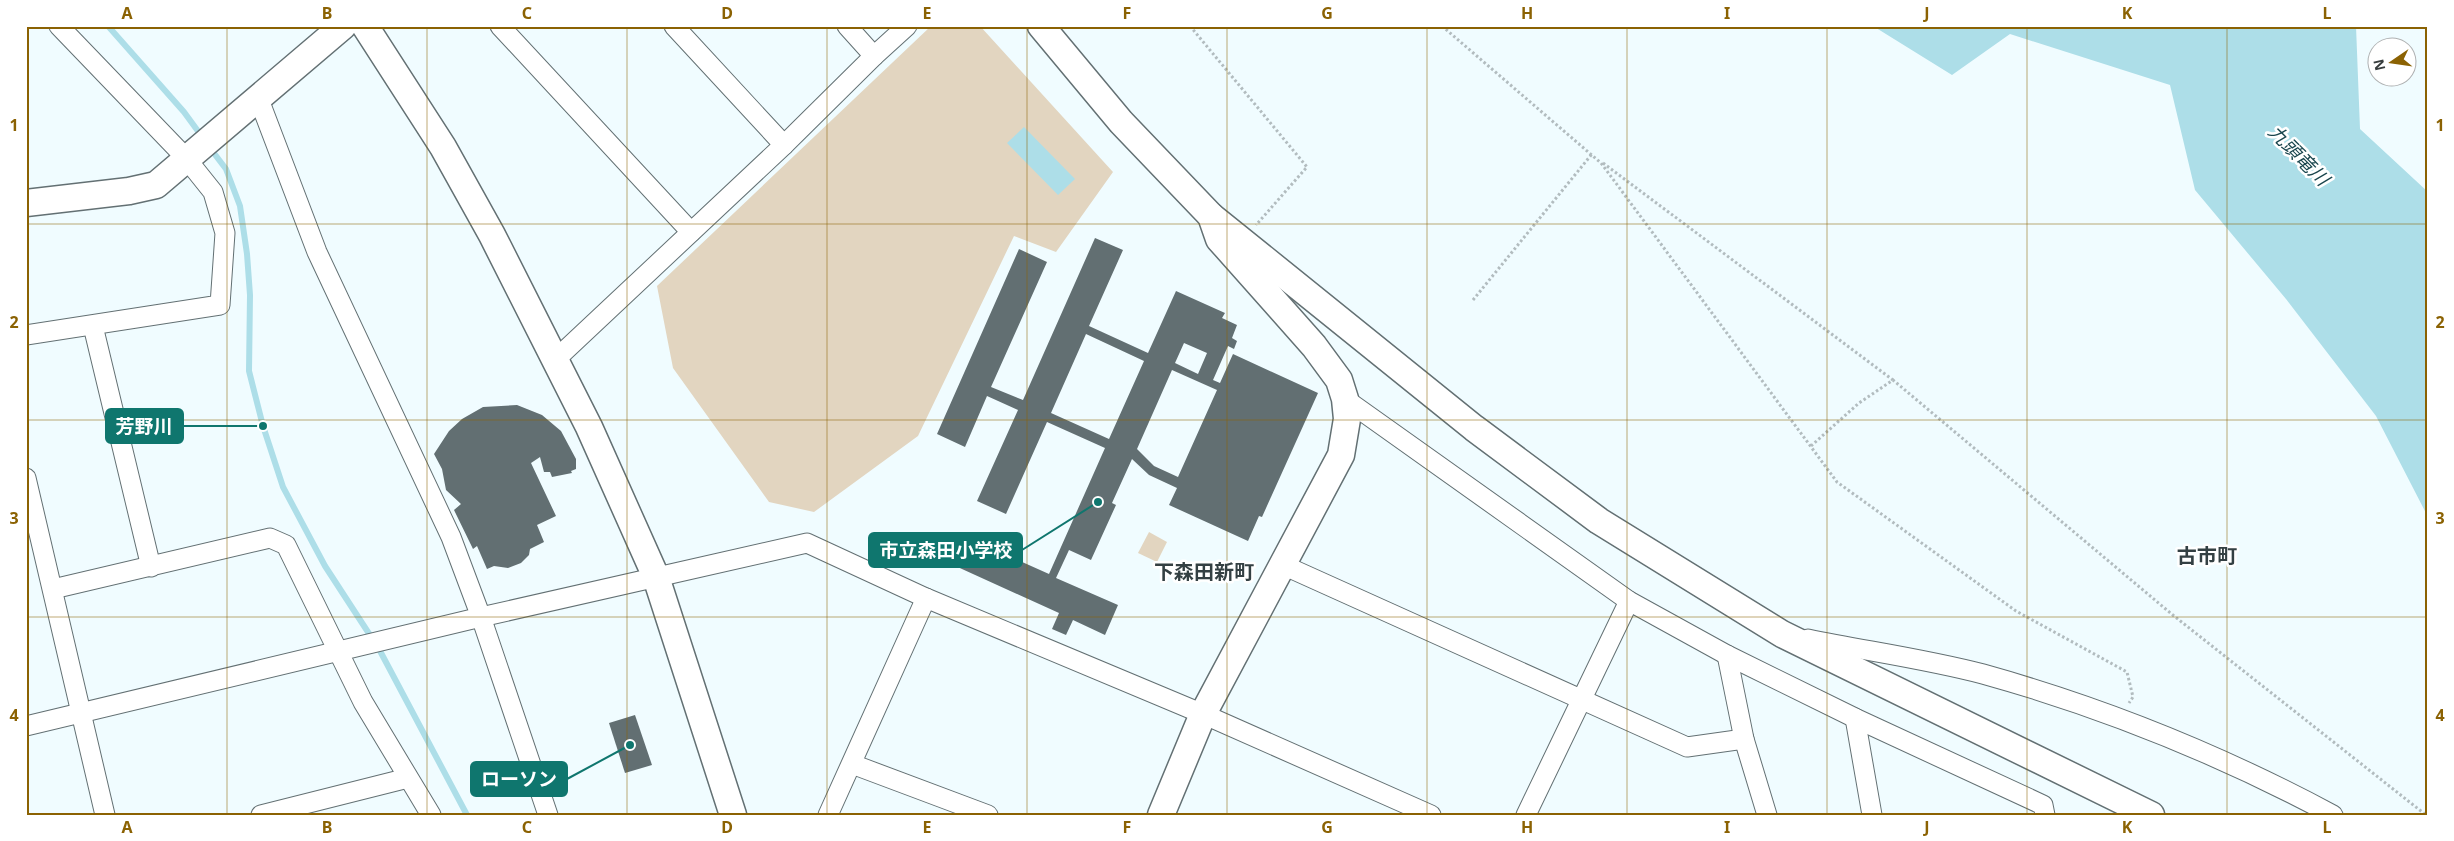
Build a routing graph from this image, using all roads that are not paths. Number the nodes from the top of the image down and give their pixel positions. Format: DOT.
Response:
graph roads {
  1 [pos="59,26"];
  2 [pos="343,26"];
  3 [pos="365,26"];
  4 [pos="500,26"];
  5 [pos="674,26"];
  6 [pos="847,26"];
  7 [pos="907,26"];
  8 [pos="1041,26"];
  9 [pos="874,56"];
  10 [pos="258,97"];
  11 [pos="784,145"];
  12 [pos="190,153"];
  13 [pos="26,203"];
  14 [pos="1211,216"];
  15 [pos="691,232"];
  16 [pos="93,326"];
  17 [pos="26,335"];
  18 [pos="556,358"];
  19 [pos="1345,399"];
  20 [pos="26,478"];
  21 [pos="1283,565"];
  22 [pos="151,567"];
  23 [pos="656,577"];
  24 [pos="53,589"];
  25 [pos="926,598"];
  26 [pos="1629,601"];
  27 [pos="481,617"];
  28 [pos="1782,634"];
  29 [pos="338,652"];
  30 [pos="1727,655"];
  31 [pos="1582,699"];
  32 [pos="82,714"];
  33 [pos="1203,714"];
  34 [pos="1855,718"];
  35 [pos="26,726"];
  36 [pos="1744,739"];
  37 [pos="852,764"];
  38 [pos="408,778"];
  39 [pos="297,811"];
  40 [pos="106,815"];
  41 [pos="261,815"];
  42 [pos="431,815"];
  43 [pos="548,815"];
  44 [pos="733,815"];
  45 [pos="828,815"];
  46 [pos="988,815"];
  47 [pos="1161,815"];
  48 [pos="1431,815"];
  49 [pos="1526,815"];
  50 [pos="1767,815"];
  51 [pos="1872,815"];
  52 [pos="2045,815"];
  53 [pos="2151,815"];
  54 [pos="2333,815"];
  1 -- 12 [label="street"];
  2 -- 10 [label="street"];
  3 -- 18 [label="street"];
  4 -- 15 [label="street"];
  5 -- 11 [label="street"];
  6 -- 9 [label="street"];
  7 -- 9 [label="street"];
  8 -- 14 [label="street"];
  9 -- 11 [label="street"];
  10 -- 12 [label="street"];
  10 -- 27 [label="street"];
  11 -- 15 [label="street"];
  12 -- 13 [label="street"];
  12 -- 16 [label="street"];
  14 -- 19 [label="street"];
  14 -- 28 [label="street"];
  15 -- 18 [label="street"];
  16 -- 17 [label="street"];
  16 -- 22 [label="street"];
  18 -- 23 [label="street"];
  19 -- 21 [label="street"];
  19 -- 26 [label="street"];
  20 -- 24 [label="street"];
  21 -- 31 [label="street"];
  21 -- 33 [label="street"];
  22 -- 24 [label="street"];
  22 -- 29 [label="street"];
  23 -- 25 [label="street"];
  23 -- 27 [label="street"];
  23 -- 44 [label="street"];
  24 -- 32 [label="street"];
  25 -- 33 [label="street"];
  25 -- 37 [label="street"];
  26 -- 30 [label="street"];
  26 -- 31 [label="street"];
  27 -- 29 [label="street"];
  27 -- 43 [label="street"];
  28 -- 53 [label="street"];
  28 -- 54 [label="street"];
  29 -- 32 [label="street"];
  29 -- 38 [label="street"];
  30 -- 34 [label="street"];
  30 -- 36 [label="street"];
  31 -- 36 [label="street"];
  31 -- 49 [label="street"];
  32 -- 35 [label="street"];
  32 -- 40 [label="street"];
  33 -- 47 [label="street"];
  33 -- 48 [label="street"];
  34 -- 51 [label="street"];
  34 -- 52 [label="street"];
  36 -- 50 [label="street"];
  37 -- 45 [label="street"];
  37 -- 46 [label="street"];
  38 -- 39 [label="street"];
  38 -- 42 [label="street"];
  39 -- 41 [label="street"];
}
